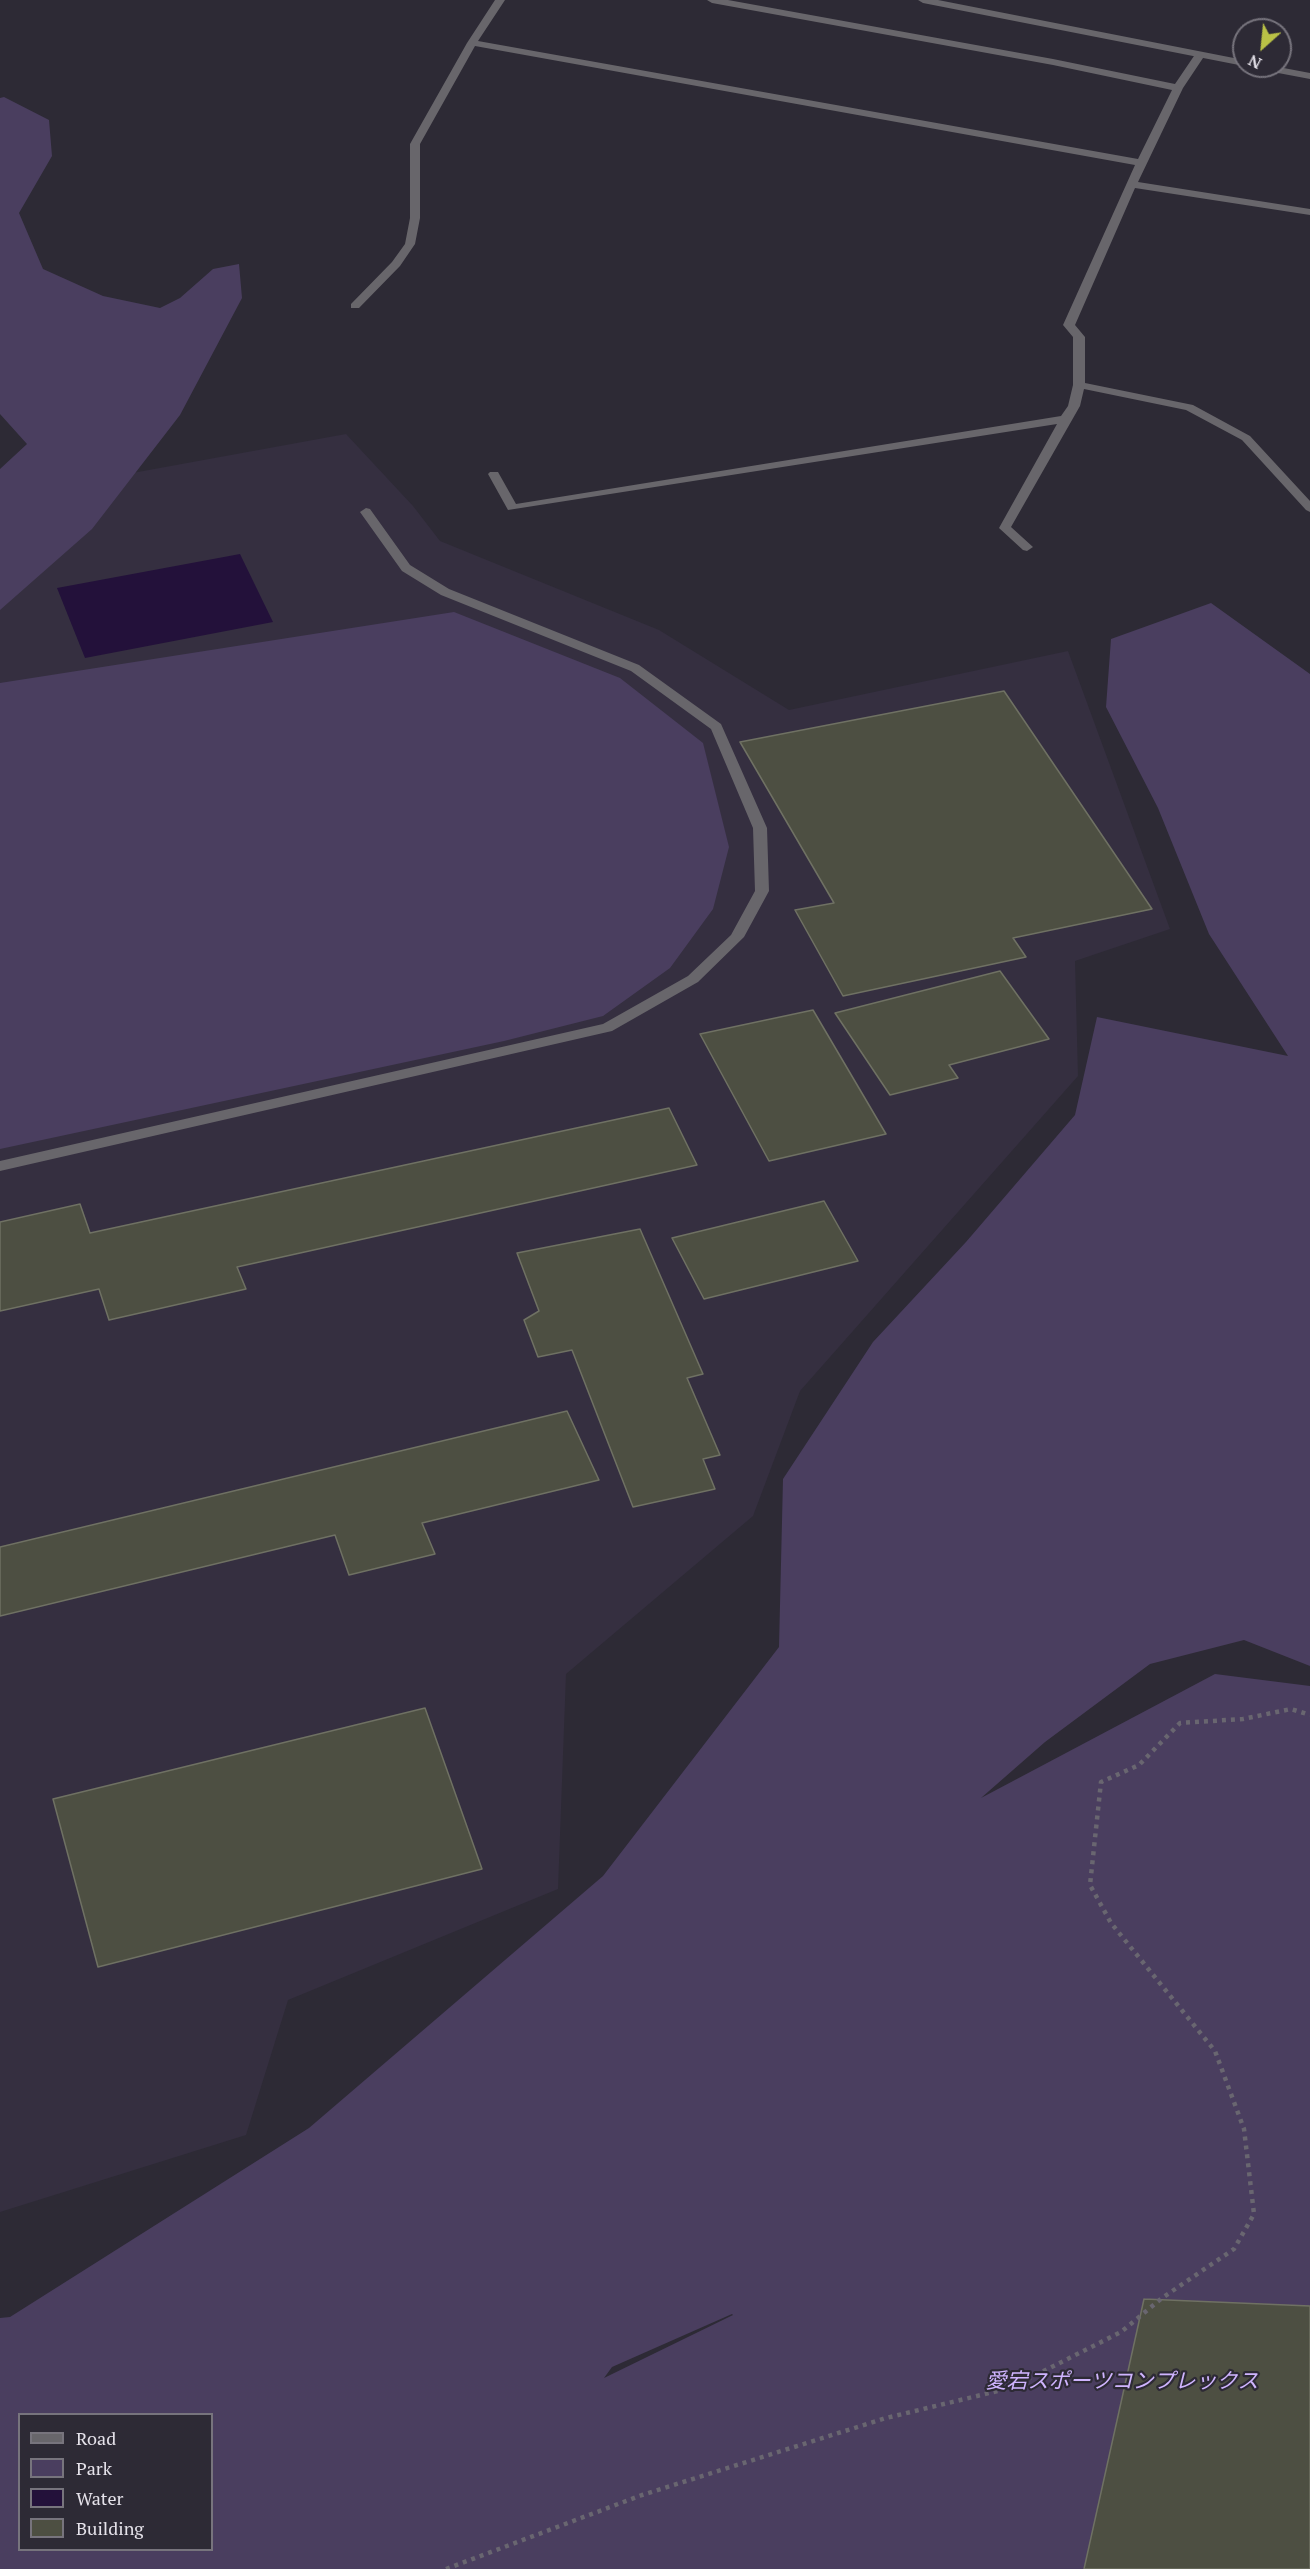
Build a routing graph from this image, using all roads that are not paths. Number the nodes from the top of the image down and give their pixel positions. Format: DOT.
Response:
graph roads {
  1 [pos="500,0"];
  2 [pos="712,0"];
  3 [pos="923,0"];
  4 [pos="472,43"];
  5 [pos="1200,55"];
  6 [pos="1232,61"];
  7 [pos="1292,73"];
  8 [pos="1310,76"];
  9 [pos="1178,88"];
  10 [pos="1141,163"];
  11 [pos="1131,184"];
  12 [pos="1310,212"];
  13 [pos="355,306"];
  14 [pos="1079,385"];
  15 [pos="1065,419"];
  16 [pos="494,474"];
  17 [pos="1310,508"];
  18 [pos="366,512"];
  19 [pos="1026,547"];
  20 [pos="0,1166"];
  1 -- 4 [label="street"];
  2 -- 9 [label="street"];
  3 -- 5 [label="street"];
  4 -- 10 [label="street"];
  4 -- 13 [label="street"];
  5 -- 6 [label="street"];
  5 -- 9 [label="street"];
  7 -- 8 [label="street"];
  9 -- 10 [label="street"];
  10 -- 11 [label="street"];
  11 -- 12 [label="street"];
  11 -- 14 [label="street"];
  14 -- 15 [label="street"];
  14 -- 17 [label="street"];
  15 -- 16 [label="street"];
  15 -- 19 [label="street"];
  18 -- 20 [label="street"];
}
